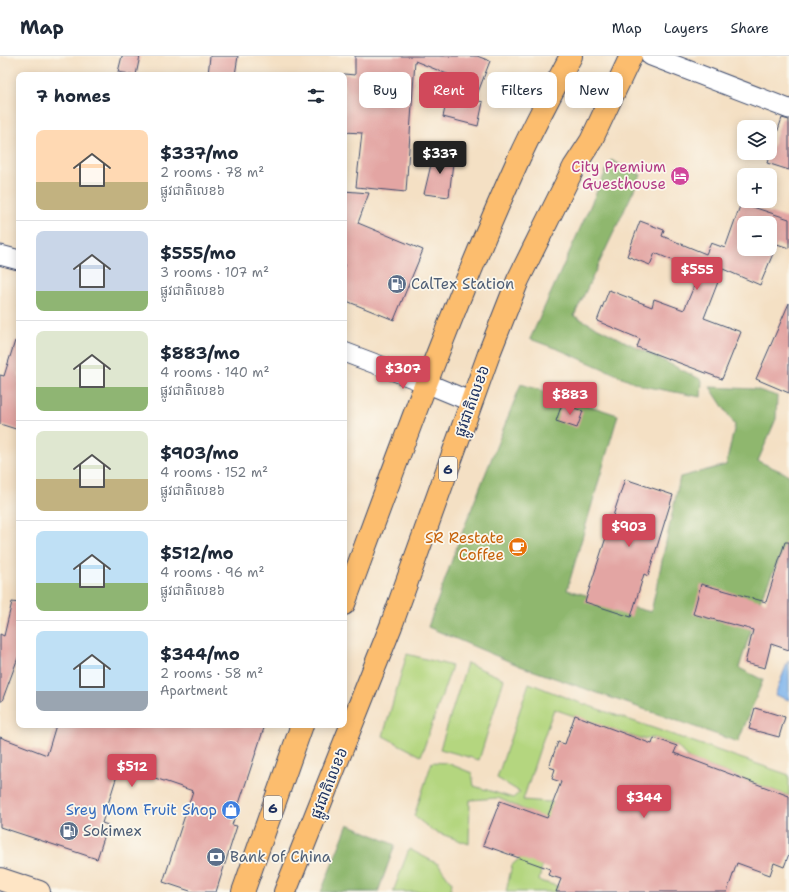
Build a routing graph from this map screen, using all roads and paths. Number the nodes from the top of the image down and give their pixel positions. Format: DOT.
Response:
graph roads {
  1 [pos="571,56"];
  2 [pos="631,56"];
  3 [pos="651,56"];
  4 [pos="789,109"];
  5 [pos="0,255"];
  6 [pos="16,259"];
  7 [pos="347,353"];
  8 [pos="426,383"];
  9 [pos="472,402"];
  10 [pos="347,596"];
  11 [pos="301,728"];
  12 [pos="0,879"];
  13 [pos="39,892"];
  14 [pos="243,892"];
  15 [pos="286,892"];
  1 -- 8 [label="main road"];
  2 -- 9 [label="main road, ផ្លូវជាតិលេខ៦ / 6"];
  3 -- 4 [label="street"];
  5 -- 6 [label="street"];
  7 -- 8 [label="street"];
  8 -- 9 [label="street"];
  8 -- 10 [label="main road"];
  9 -- 15 [label="main road, ផ្លូវជាតិលេខ៦ / 6"];
  11 -- 14 [label="main road, 6"];
  12 -- 13 [label="main road"];
}
